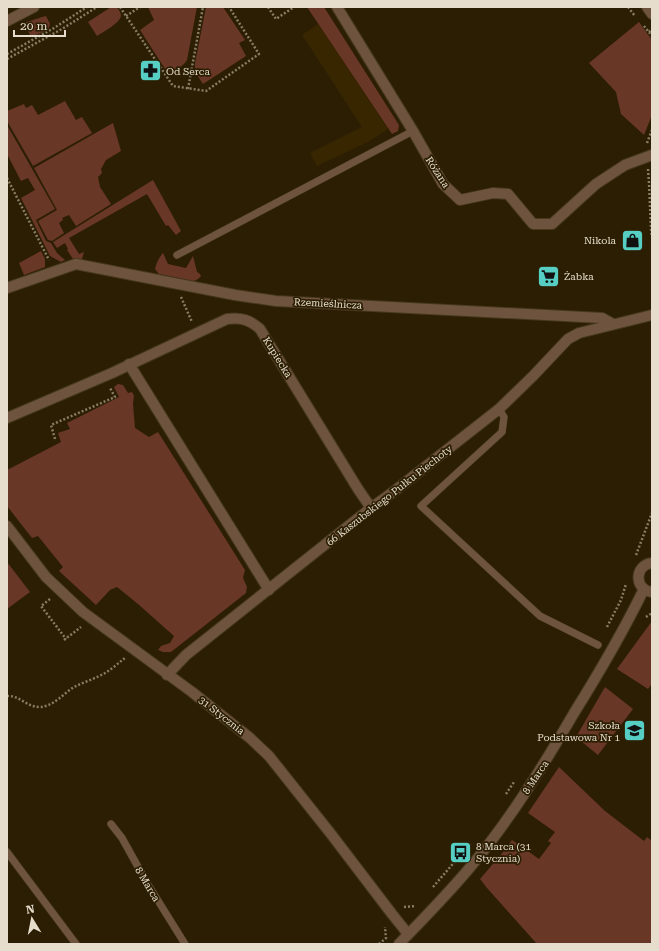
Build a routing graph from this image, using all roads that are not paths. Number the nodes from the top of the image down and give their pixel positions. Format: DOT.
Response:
graph roads {
  1 [pos="34,7"];
  2 [pos="336,7"];
  3 [pos="646,7"];
  4 [pos="652,14"];
  5 [pos="7,21"];
  6 [pos="413,131"];
  7 [pos="649,156"];
  8 [pos="177,255"];
  9 [pos="7,288"];
  10 [pos="652,314"];
  11 [pos="613,324"];
  12 [pos="129,364"];
  13 [pos="499,409"];
  14 [pos="7,418"];
  15 [pos="371,508"];
  16 [pos="7,526"];
  17 [pos="652,563"];
  18 [pos="269,590"];
  19 [pos="648,590"];
  20 [pos="598,645"];
  21 [pos="167,675"];
  22 [pos="111,824"];
  23 [pos="7,852"];
  24 [pos="408,934"];
  25 [pos="76,944"];
  26 [pos="185,944"];
  27 [pos="398,944"];
  1 -- 5 [label="street"];
  2 -- 6 [label="street, Różana"];
  3 -- 4 [label="street"];
  6 -- 7 [label="street, Różana"];
  6 -- 8 [label="lane"];
  9 -- 11 [label="street, Rzemieślnicza"];
  10 -- 11 [label="street"];
  11 -- 13 [label="street, 66 Kaszubskiego Pułku Piechoty"];
  12 -- 14 [label="street, Kupiecka"];
  12 -- 15 [label="street, Kupiecka"];
  12 -- 18 [label="street"];
  13 -- 15 [label="street, 66 Kaszubskiego Pułku Piechoty"];
  13 -- 20 [label="lane"];
  15 -- 18 [label="street, 66 Kaszubskiego Pułku Piechoty"];
  16 -- 21 [label="street, 31 Stycznia"];
  17 -- 19 [label="street"];
  18 -- 21 [label="street, 66 Kaszubskiego Pułku Piechoty"];
  19 -- 24 [label="street, 8 Marca"];
  21 -- 24 [label="street, 31 Stycznia"];
  22 -- 26 [label="lane, 8 Marca"];
  23 -- 25 [label="lane"];
  24 -- 27 [label="street, 8 Marca"];
}
